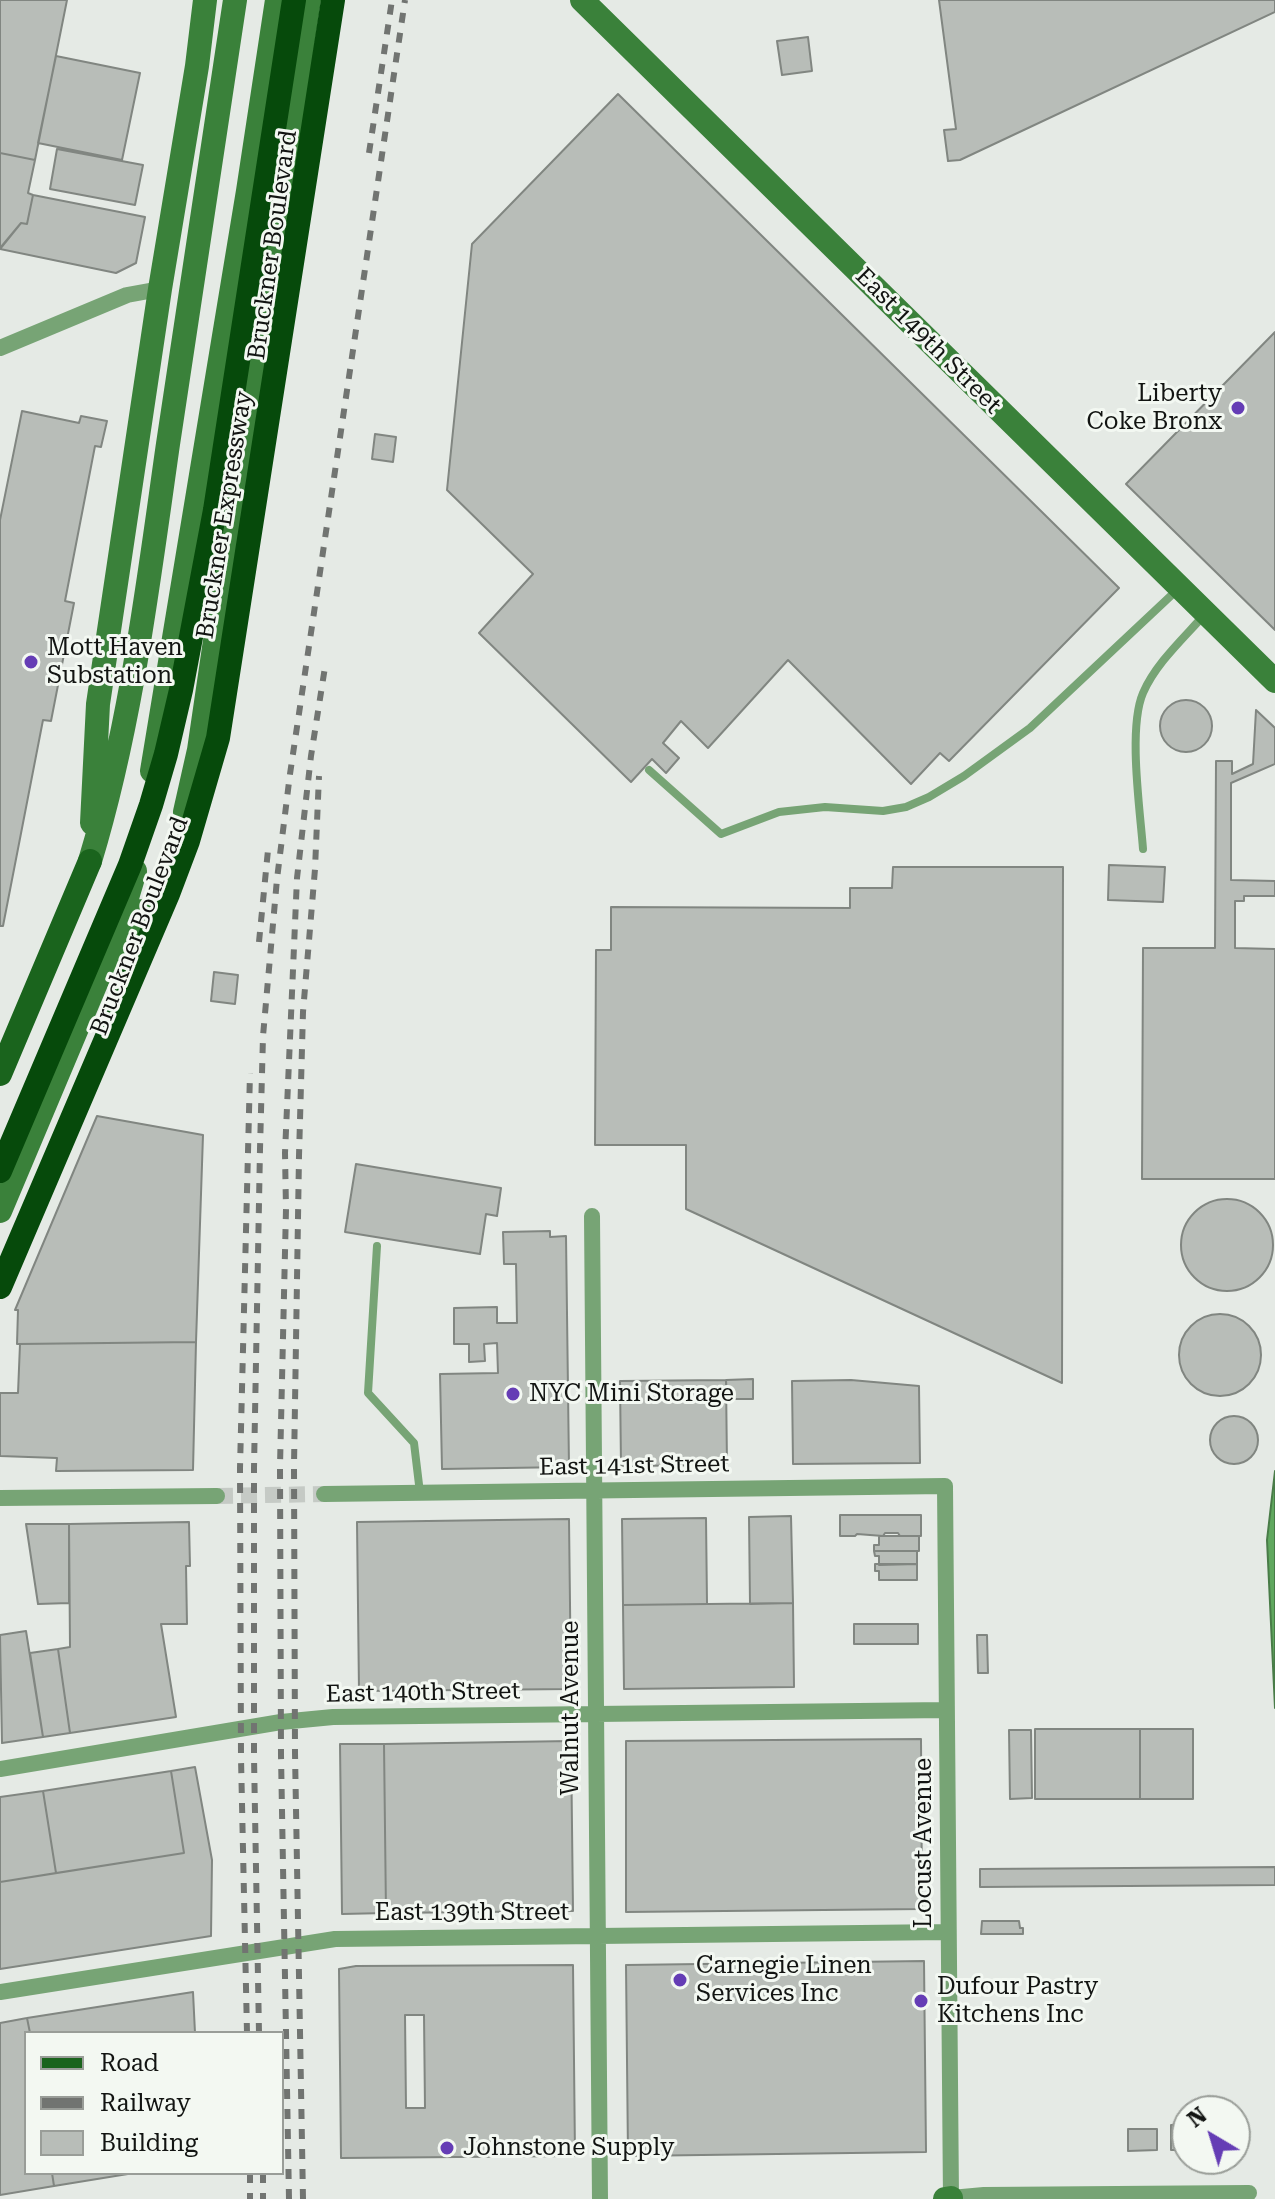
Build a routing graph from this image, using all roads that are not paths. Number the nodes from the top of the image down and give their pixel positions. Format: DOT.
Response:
graph roads {
  1 [pos="205,0"];
  2 [pos="235,0"];
  3 [pos="277,0"];
  4 [pos="294,0"];
  5 [pos="309,0"];
  6 [pos="333,0"];
  7 [pos="582,0"];
  8 [pos="160,289"];
  9 [pos="0,348"];
  10 [pos="253,380"];
  11 [pos="195,511"];
  12 [pos="1179,587"];
  13 [pos="1206,614"];
  14 [pos="1275,681"];
  15 [pos="649,770"];
  16 [pos="1143,849"];
  17 [pos="90,861"];
  18 [pos="137,862"];
  19 [pos="124,975"];
  20 [pos="0,1074"];
  21 [pos="0,1171"];
  22 [pos="0,1211"];
  23 [pos="592,1216"];
  24 [pos="377,1246"];
  25 [pos="0,1265"];
  26 [pos="0,1287"];
  27 [pos="945,1486"];
  28 [pos="594,1491"];
  29 [pos="420,1493"];
  30 [pos="324,1494"];
  31 [pos="217,1496"];
  32 [pos="0,1498"];
  33 [pos="946,1710"];
  34 [pos="595,1715"];
  35 [pos="0,1769"];
  36 [pos="948,1932"];
  37 [pos="598,1936"];
  38 [pos="0,1992"];
  39 [pos="1249,2193"];
  40 [pos="600,2199"];
  41 [pos="945,2199"];
  42 [pos="951,2199"];
  1 -- 8 [label="main road"];
  2 -- 17 [label="main road"];
  3 -- 11 [label="main road, Bruckner Boulevard"];
  4 -- 21 [label="highway, Bruckner Expressway"];
  5 -- 10 [label="main road, Bruckner Boulevard"];
  6 -- 26 [label="highway, Bruckner Expressway"];
  7 -- 12 [label="main road, East 149th Street"];
  8 -- 9 [label="street"];
  8 -- 17 [label="main road"];
  10 -- 11 [label="main road"];
  10 -- 19 [label="main road, Bruckner Boulevard"];
  11 -- 18 [label="main road, Bruckner Boulevard"];
  12 -- 13 [label="main road, East 149th Street"];
  12 -- 15 [label="lane"];
  13 -- 14 [label="main road, East 149th Street"];
  13 -- 16 [label="lane"];
  17 -- 20 [label="main road"];
  18 -- 19 [label="main road"];
  18 -- 22 [label="main road, Bruckner Boulevard"];
  19 -- 25 [label="main road, Bruckner Boulevard"];
  23 -- 28 [label="street, Walnut Avenue"];
  24 -- 29 [label="lane"];
  27 -- 28 [label="street, East 141st Street"];
  27 -- 33 [label="street, Locust Avenue"];
  28 -- 29 [label="street, East 141st Street"];
  28 -- 34 [label="street, Walnut Avenue"];
  29 -- 30 [label="street, East 141st Street"];
  31 -- 32 [label="street"];
  33 -- 34 [label="street, East 140th Street"];
  33 -- 36 [label="street, Locust Avenue"];
  34 -- 35 [label="street, East 140th Street"];
  34 -- 37 [label="street, Walnut Avenue"];
  36 -- 37 [label="street, East 139th Street"];
  36 -- 42 [label="street, Locust Avenue"];
  37 -- 38 [label="street, East 139th Street"];
  37 -- 40 [label="street, Walnut Avenue"];
  39 -- 42 [label="street"];
  41 -- 42 [label="main road"];
}
